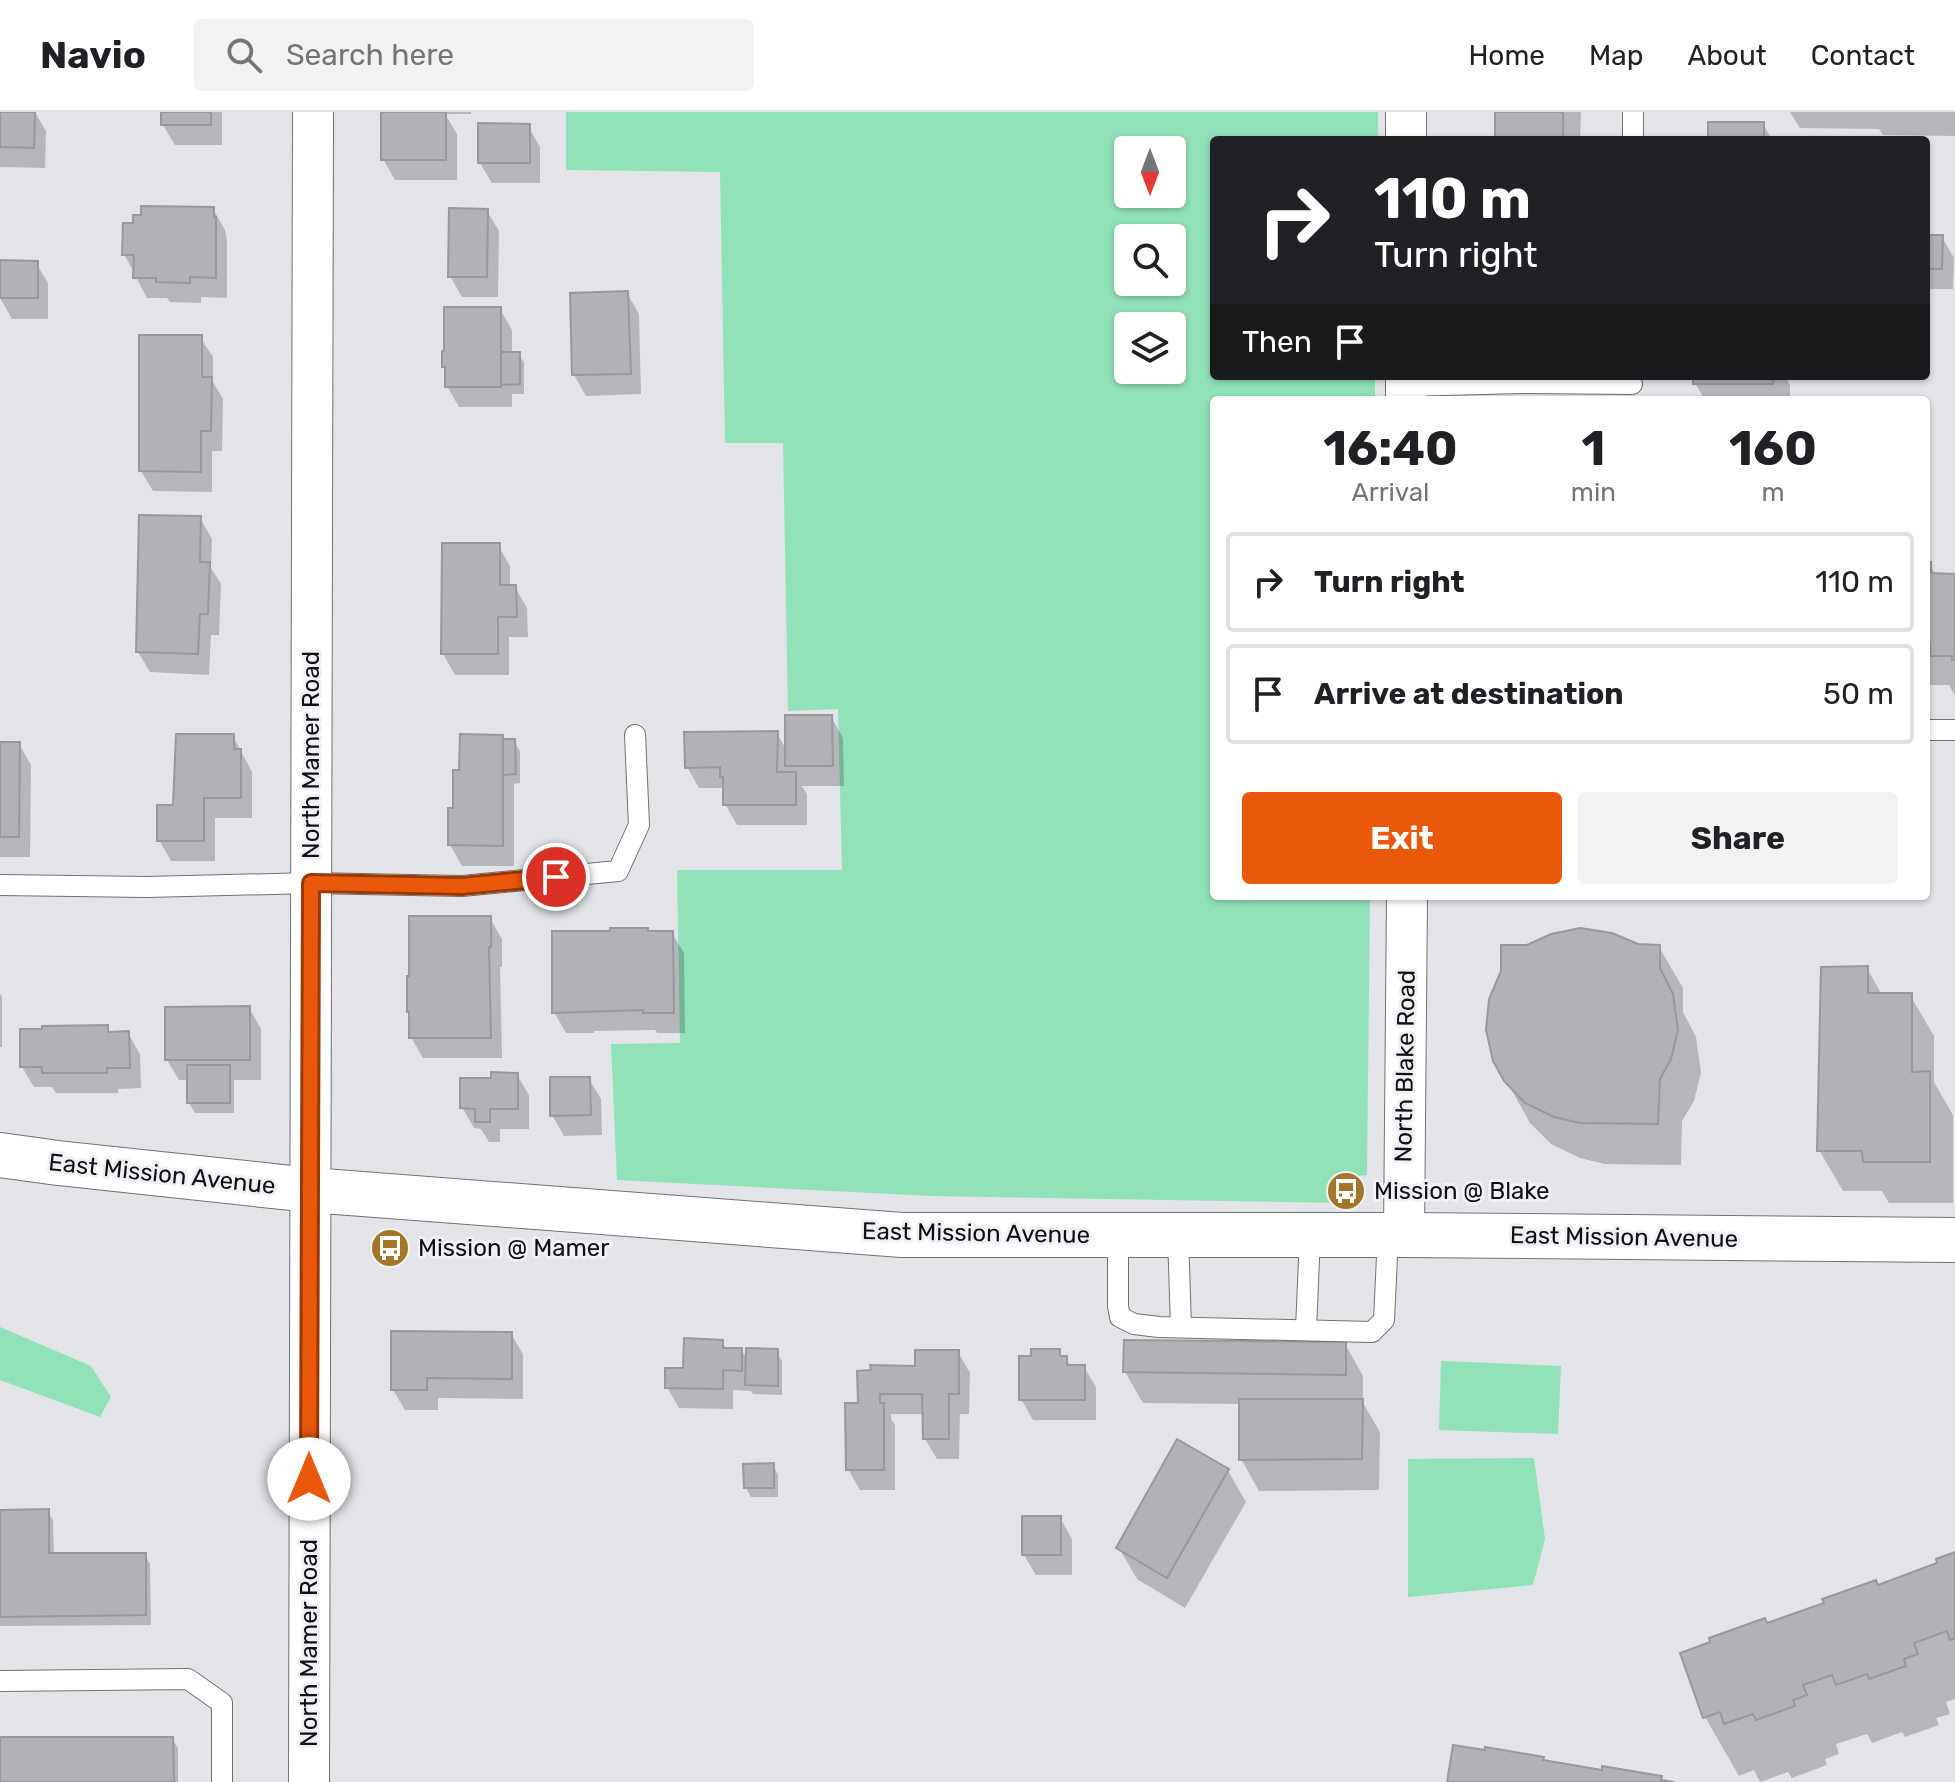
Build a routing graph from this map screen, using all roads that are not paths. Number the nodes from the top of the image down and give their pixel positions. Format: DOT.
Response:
graph roads {
  1 [pos="313,112"];
  2 [pos="1406,112"];
  3 [pos="1633,112"];
  4 [pos="1406,136"];
  5 [pos="1633,136"];
  6 [pos="1406,387"];
  7 [pos="1632,387"];
  8 [pos="1930,730"];
  9 [pos="1955,730"];
  10 [pos="635,735"];
  11 [pos="311,883"];
  12 [pos="0,885"];
  13 [pos="1407,900"];
  14 [pos="0,1155"];
  15 [pos="310,1190"];
  16 [pos="1118,1235"];
  17 [pos="1178,1235"];
  18 [pos="1310,1235"];
  19 [pos="1396,1235"];
  20 [pos="1955,1240"];
  21 [pos="1181,1327"];
  22 [pos="1306,1330"];
  23 [pos="0,1681"];
  24 [pos="222,1782"];
  25 [pos="309,1782"];
  1 -- 11 [label="street, North Mamer Road"];
  2 -- 4 [label="street"];
  3 -- 5 [label="lane"];
  6 -- 7 [label="lane"];
  8 -- 9 [label="lane"];
  10 -- 11 [label="lane"];
  11 -- 12 [label="lane"];
  11 -- 15 [label="street, North Mamer Road"];
  13 -- 19 [label="street, North Blake Road"];
  14 -- 15 [label="street, East Mission Avenue"];
  15 -- 16 [label="street, East Mission Avenue"];
  15 -- 25 [label="street, North Mamer Road"];
  16 -- 17 [label="street, East Mission Avenue"];
  16 -- 21 [label="lane"];
  17 -- 18 [label="street, East Mission Avenue"];
  17 -- 21 [label="lane"];
  18 -- 19 [label="street, East Mission Avenue"];
  18 -- 22 [label="lane"];
  19 -- 20 [label="street, East Mission Avenue"];
  19 -- 22 [label="lane"];
  21 -- 22 [label="lane"];
  23 -- 24 [label="lane"];
}
